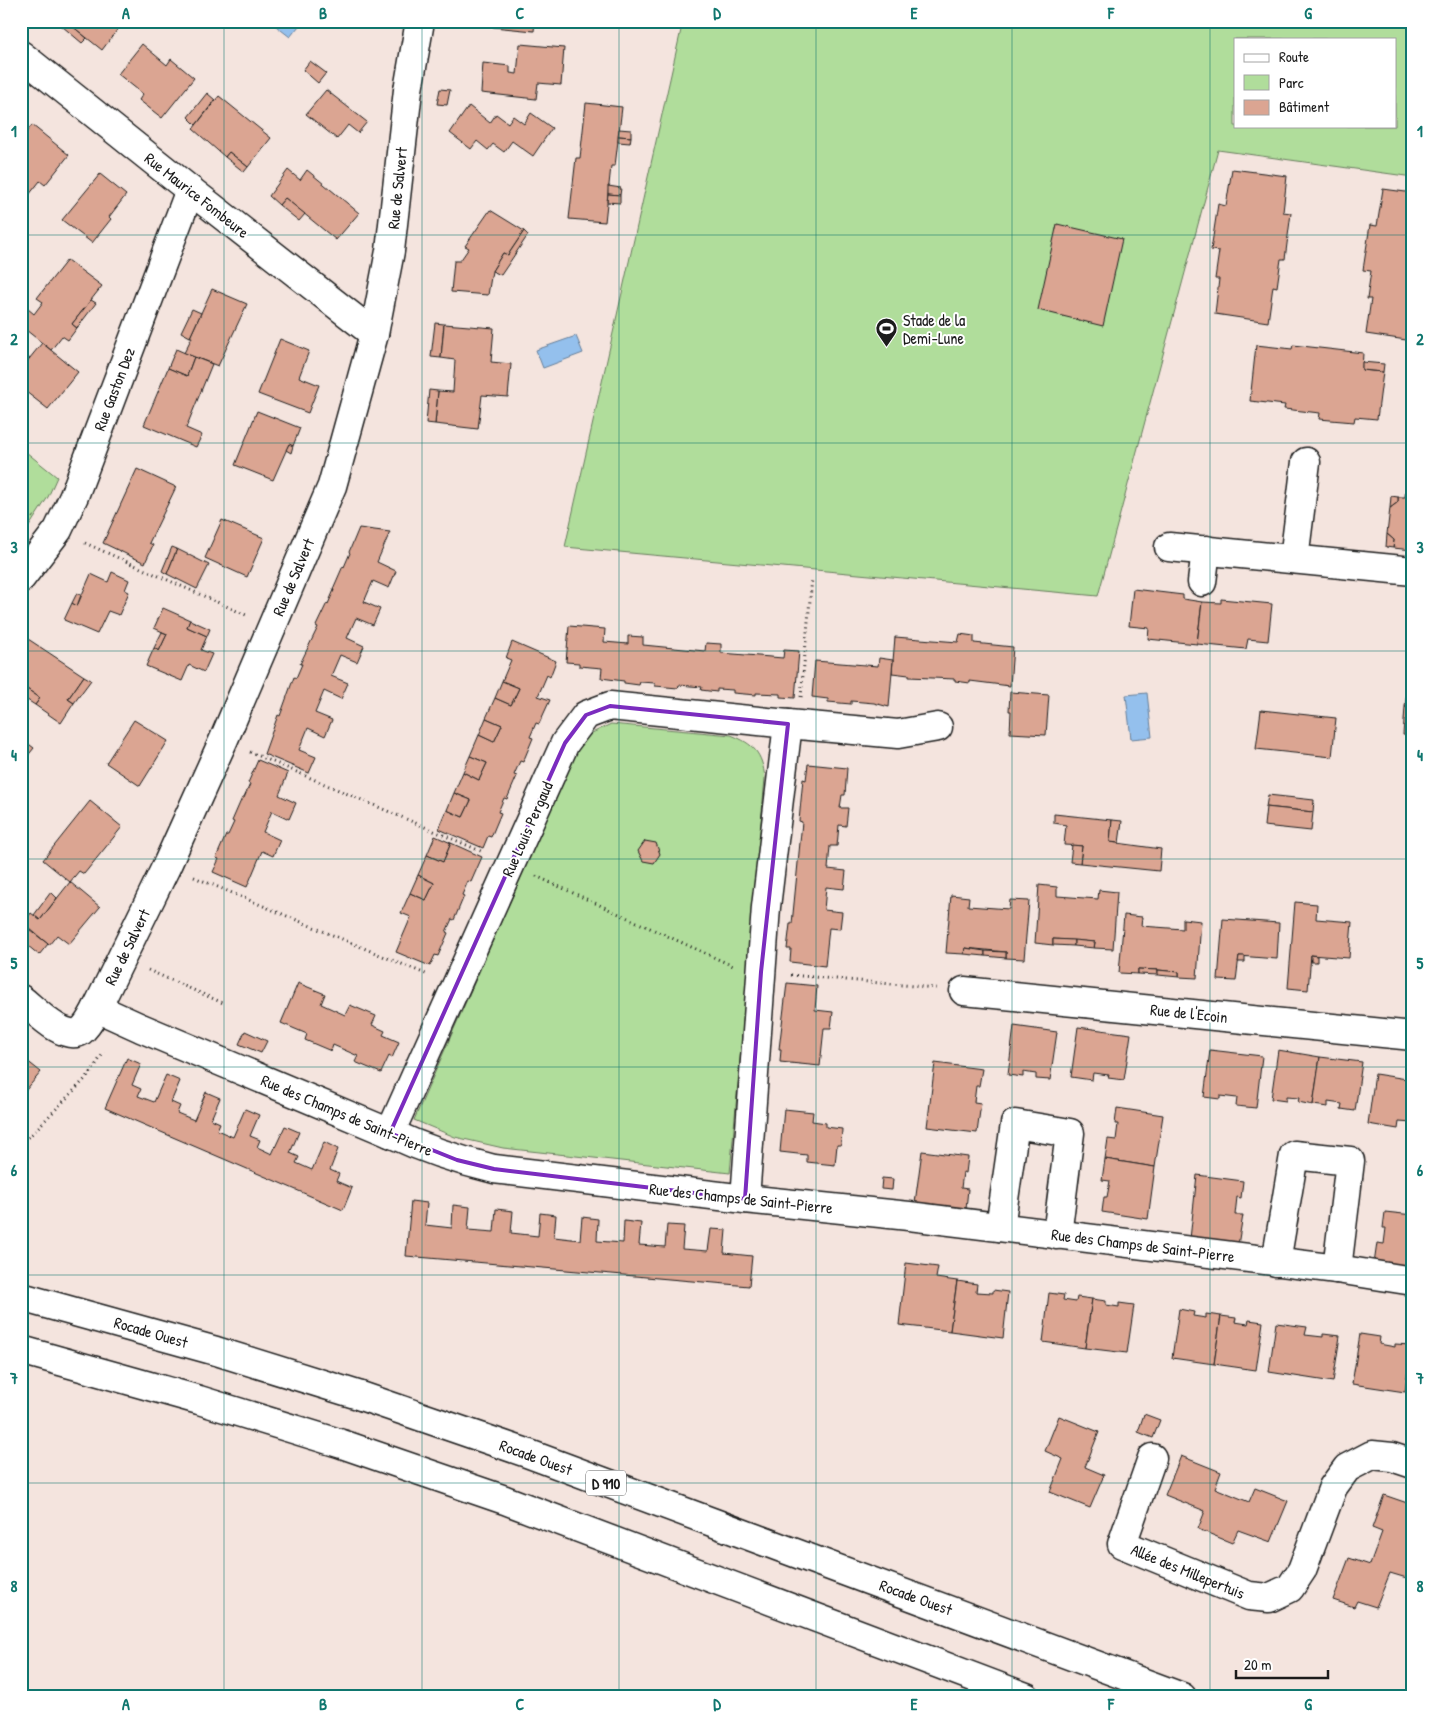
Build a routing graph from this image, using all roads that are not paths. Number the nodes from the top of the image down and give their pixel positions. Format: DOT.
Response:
graph roads {
  1 [pos="420,21"];
  2 [pos="22,57"];
  3 [pos="190,190"];
  4 [pos="374,334"];
  5 [pos="1306,462"];
  6 [pos="1168,547"];
  7 [pos="1206,550"];
  8 [pos="1294,559"];
  9 [pos="1413,571"];
  10 [pos="21,578"];
  11 [pos="1202,582"];
  12 [pos="793,724"];
  13 [pos="938,727"];
  14 [pos="964,991"];
  15 [pos="21,999"];
  16 [pos="97,1008"];
  17 [pos="1413,1036"];
  18 [pos="390,1132"];
  19 [pos="745,1199"];
  20 [pos="1000,1227"];
  21 [pos="1057,1235"];
  22 [pos="1276,1262"];
  23 [pos="1336,1269"];
  24 [pos="1413,1281"];
  25 [pos="21,1297"];
  26 [pos="21,1350"];
  27 [pos="1152,1458"];
  28 [pos="1413,1464"];
  29 [pos="1026,1697"];
  30 [pos="1182,1697"];
  1 -- 4 [label="street, Rue de Salvert"];
  2 -- 3 [label="street, Rue Maurice Fombeure"];
  3 -- 4 [label="street, Rue Maurice Fombeure"];
  3 -- 10 [label="street, Rue Gaston Dez"];
  4 -- 16 [label="street, Rue de Salvert"];
  5 -- 8 [label="street"];
  6 -- 7 [label="street"];
  7 -- 8 [label="street"];
  7 -- 11 [label="street"];
  8 -- 9 [label="street"];
  12 -- 13 [label="street, Rue Louis Pergaud"];
  12 -- 18 [label="street, Rue Louis Pergaud"];
  12 -- 19 [label="street"];
  14 -- 17 [label="street, Rue de l'Ecoin"];
  15 -- 16 [label="street, Rue de Salvert"];
  16 -- 18 [label="street, Rue des Champs de Saint-Pierre"];
  18 -- 19 [label="street, Rue des Champs de Saint-Pierre"];
  19 -- 20 [label="street, Rue des Champs de Saint-Pierre"];
  20 -- 21 [label="street, Rue des Champs de Saint-Pierre"];
  20 -- 21 [label="street"];
  21 -- 22 [label="street, Rue des Champs de Saint-Pierre"];
  22 -- 23 [label="street, Rue des Champs de Saint-Pierre"];
  22 -- 23 [label="street"];
  23 -- 24 [label="street, Rue des Champs de Saint-Pierre"];
  25 -- 30 [label="street, Rocade Ouest / D 910"];
  26 -- 29 [label="street"];
  27 -- 28 [label="street, Allée des Millepertuis"];
}
